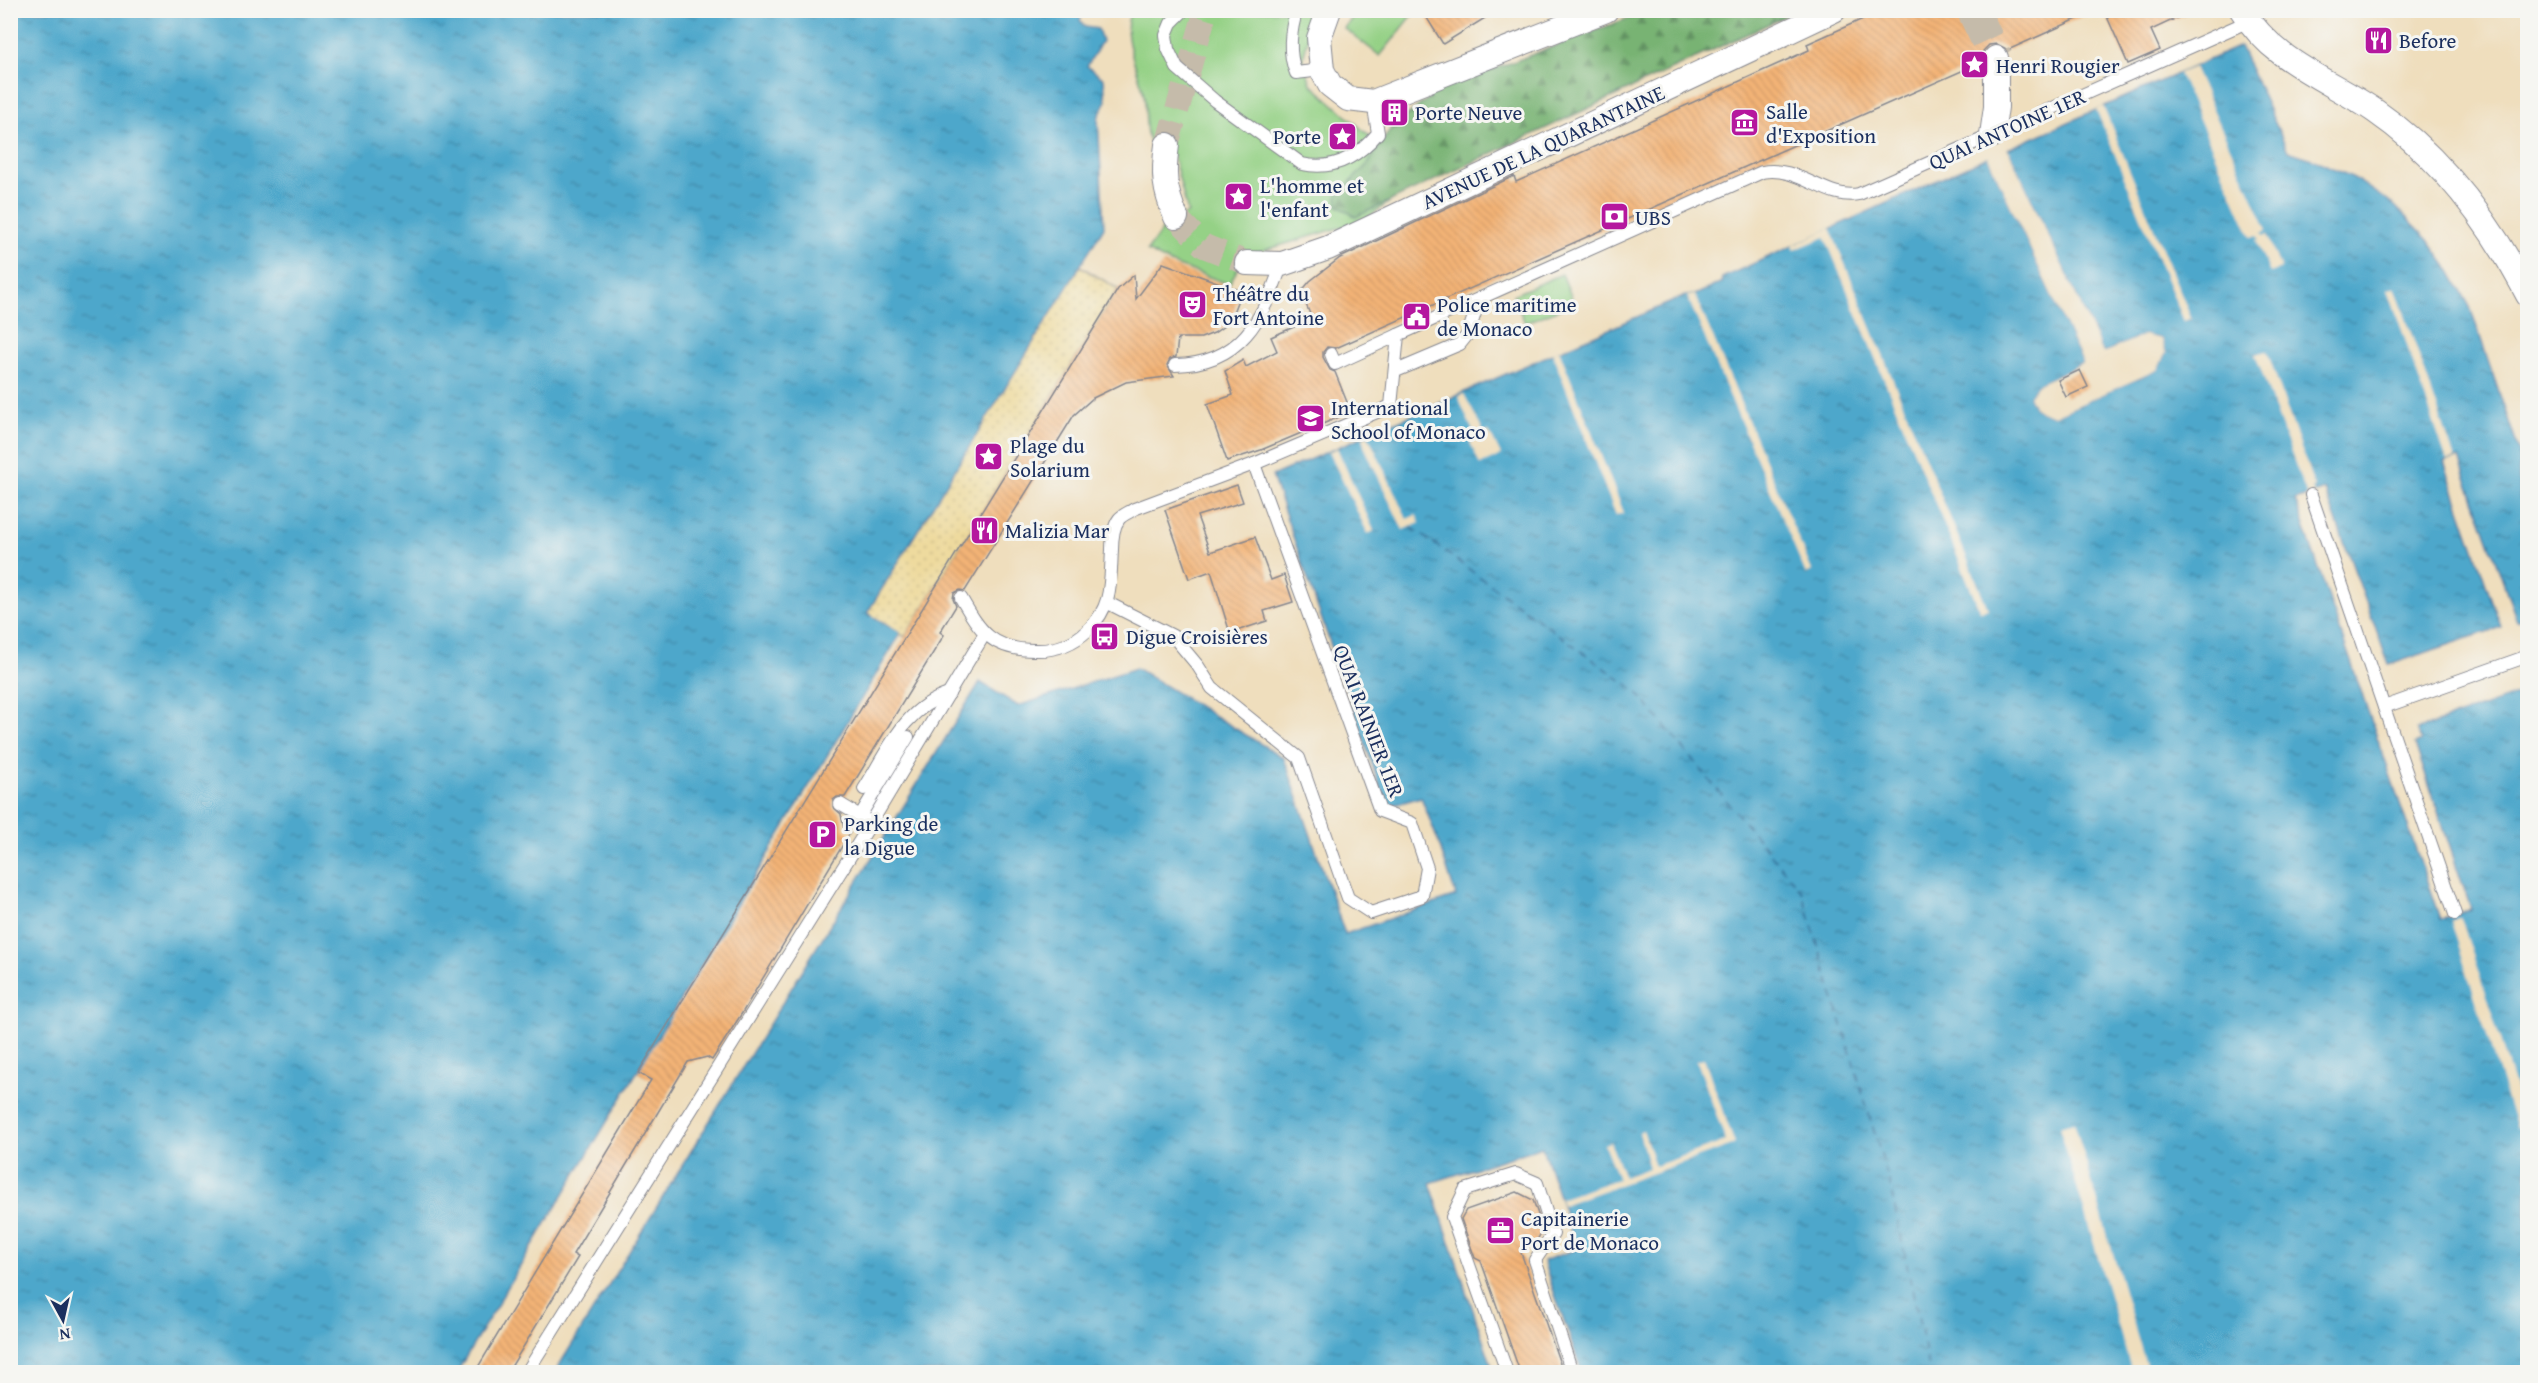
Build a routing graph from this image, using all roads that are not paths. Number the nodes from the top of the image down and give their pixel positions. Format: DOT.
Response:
graph roads {
  1 [pos="1184,10"];
  2 [pos="1297,10"];
  3 [pos="1329,10"];
  4 [pos="1606,10"];
  5 [pos="1834,10"];
  6 [pos="2246,16"];
  7 [pos="1996,58"];
  8 [pos="1322,70"];
  9 [pos="1373,102"];
  10 [pos="1992,135"];
  11 [pos="1167,145"];
  12 [pos="1176,217"];
  13 [pos="1247,263"];
  14 [pos="1282,264"];
  15 [pos="2528,295"];
  16 [pos="1480,298"];
  17 [pos="1398,335"];
  18 [pos="1330,354"];
  19 [pos="1175,365"];
  20 [pos="1396,371"];
  21 [pos="1254,464"];
  22 [pos="2311,495"];
  23 [pos="961,598"];
  24 [pos="1108,603"];
  25 [pos="984,635"];
  26 [pos="2528,656"];
  27 [pos="949,694"];
  28 [pos="2384,706"];
  29 [pos="908,736"];
  30 [pos="864,789"];
  31 [pos="840,804"];
  32 [pos="860,816"];
  33 [pos="871,823"];
  34 [pos="2455,914"];
  35 [pos="527,1372"];
  36 [pos="1507,1372"];
  37 [pos="1572,1372"];
  1 -- 9 [label="lane"];
  2 -- 8 [label="lane"];
  3 -- 8 [label="street"];
  4 -- 9 [label="street"];
  5 -- 14 [label="street, AVENUE DE LA QUARANTAINE"];
  6 -- 10 [label="lane, QUAI ANTOINE 1ER"];
  6 -- 15 [label="street"];
  7 -- 10 [label="street"];
  8 -- 9 [label="street"];
  10 -- 16 [label="lane, QUAI ANTOINE 1ER"];
  11 -- 12 [label="street"];
  13 -- 14 [label="street, AVENUE DE LA QUARANTAINE"];
  14 -- 19 [label="lane"];
  16 -- 17 [label="lane"];
  16 -- 20 [label="lane"];
  17 -- 18 [label="lane"];
  17 -- 20 [label="lane"];
  20 -- 21 [label="lane"];
  21 -- 24 [label="lane"];
  21 -- 24 [label="lane, QUAI RAINIER 1ER"];
  22 -- 28 [label="lane"];
  23 -- 25 [label="lane"];
  24 -- 25 [label="lane"];
  25 -- 27 [label="lane"];
  26 -- 28 [label="lane"];
  27 -- 30 [label="lane"];
  27 -- 33 [label="lane"];
  28 -- 34 [label="lane"];
  29 -- 32 [label="lane"];
  31 -- 32 [label="lane"];
  32 -- 33 [label="lane"];
  33 -- 35 [label="lane"];
  36 -- 37 [label="lane"];
}
